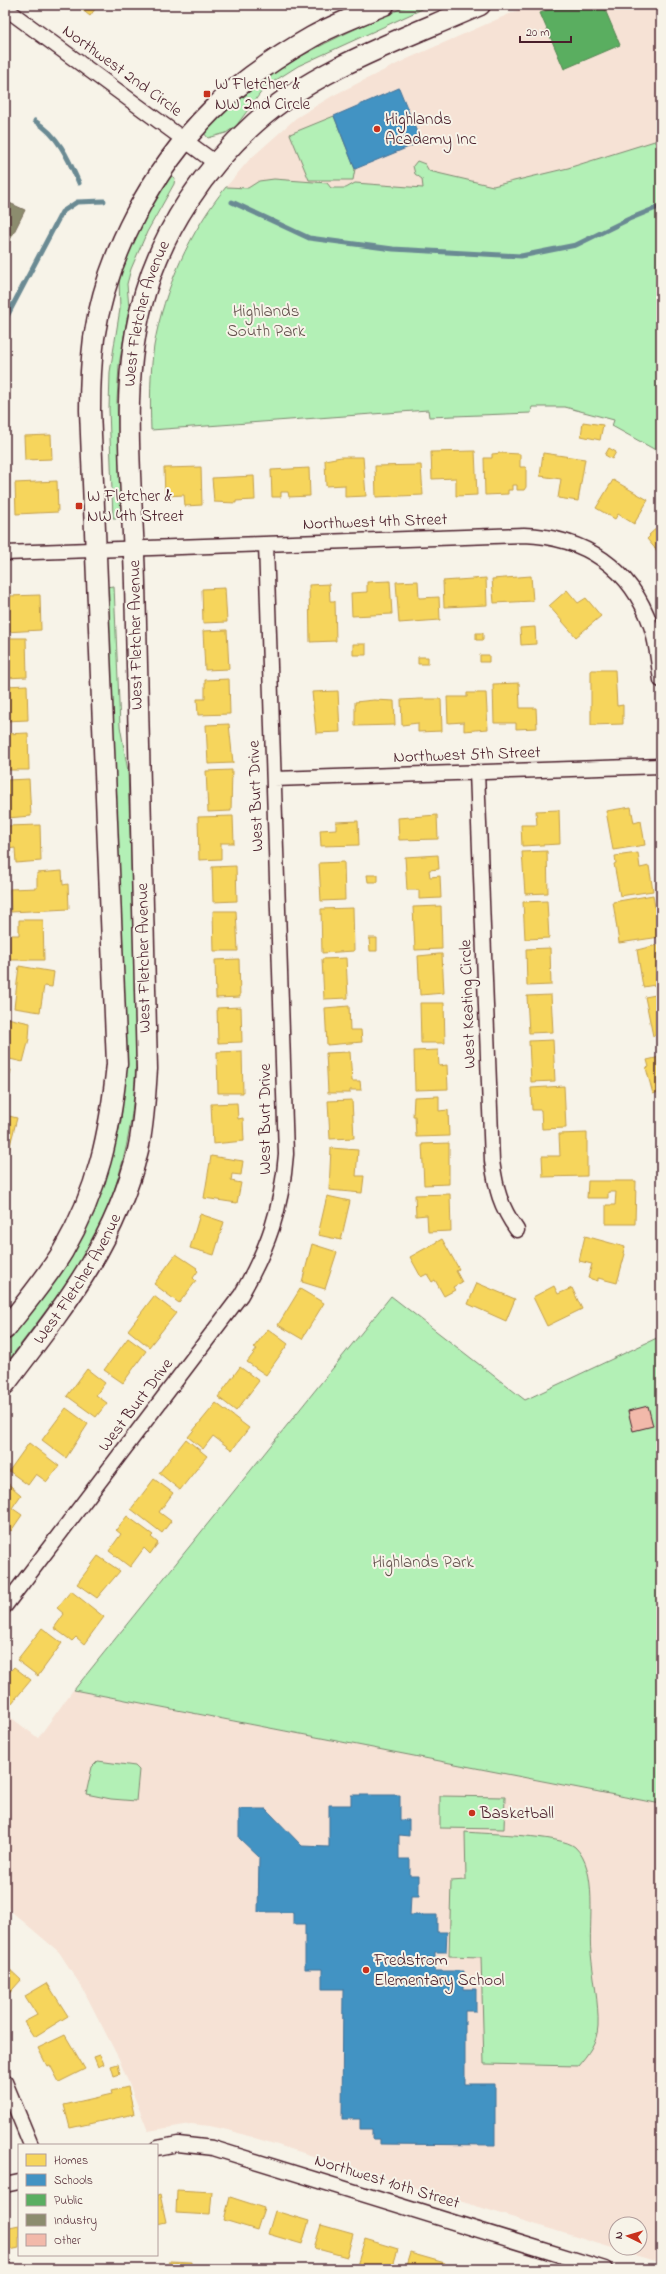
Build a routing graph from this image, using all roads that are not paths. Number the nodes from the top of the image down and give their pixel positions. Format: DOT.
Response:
graph roads {
  1 [pos="384,5"];
  2 [pos="470,7"];
  3 [pos="5,8"];
  4 [pos="186,140"];
  5 [pos="217,164"];
  6 [pos="266,544"];
  7 [pos="134,548"];
  8 [pos="95,550"];
  9 [pos="5,553"];
  10 [pos="661,680"];
  11 [pos="661,766"];
  12 [pos="477,772"];
  13 [pos="274,779"];
  14 [pos="517,1230"];
  15 [pos="5,1329"];
  16 [pos="5,1384"];
  17 [pos="5,1606"];
  18 [pos="5,2082"];
  19 [pos="31,2144"];
  20 [pos="158,2148"];
  21 [pos="18,2182"];
  22 [pos="5,2185"];
  23 [pos="583,2266"];
  24 [pos="605,2269"];
  1 -- 4 [label="main road, West Fletcher Avenue"];
  2 -- 5 [label="main road, West Fletcher Avenue"];
  3 -- 4 [label="street, Northwest 2nd Circle"];
  4 -- 5 [label="street, Northwest 2nd Circle"];
  4 -- 8 [label="main road, West Fletcher Avenue"];
  5 -- 7 [label="main road, West Fletcher Avenue"];
  6 -- 7 [label="street, Northwest 4th Street"];
  6 -- 10 [label="street, Northwest 4th Street"];
  6 -- 13 [label="street, West Burt Drive"];
  7 -- 8 [label="street, Northwest 4th Street"];
  7 -- 16 [label="main road, West Fletcher Avenue"];
  8 -- 9 [label="street, Northwest 4th Street"];
  8 -- 15 [label="main road, West Fletcher Avenue"];
  11 -- 12 [label="street, Northwest 5th Street"];
  12 -- 13 [label="street, Northwest 5th Street"];
  12 -- 14 [label="street, West Keating Circle"];
  13 -- 17 [label="street, West Burt Drive"];
  18 -- 19 [label="street"];
  20 -- 23 [label="street, Northwest 10th Street"];
  21 -- 22 [label="street"];
  23 -- 24 [label="street, Northwest 10th Street"];
}
